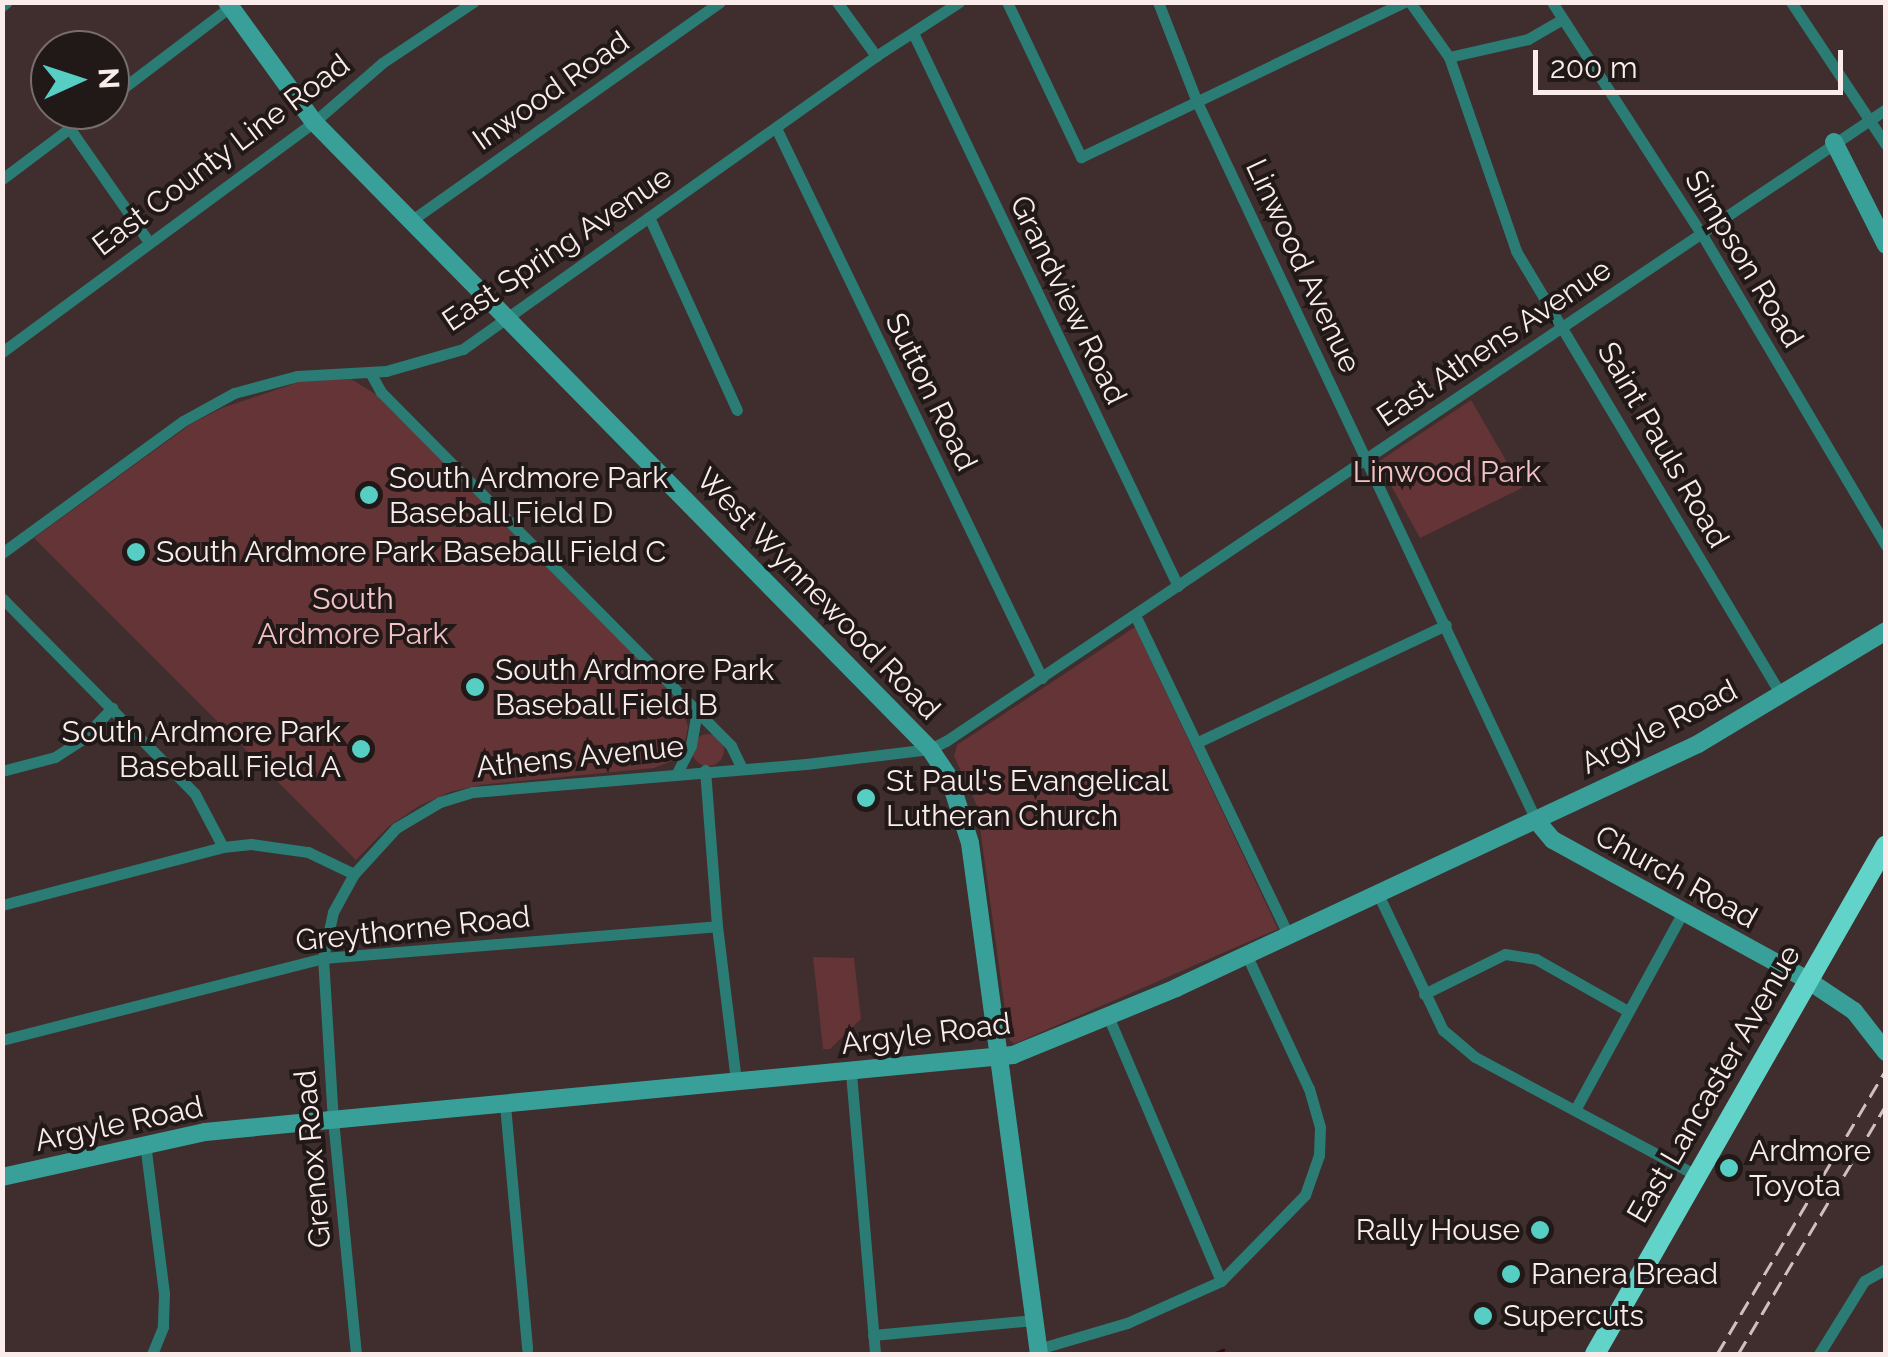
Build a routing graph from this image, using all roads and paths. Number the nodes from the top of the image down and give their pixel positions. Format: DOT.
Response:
graph roads {
  1 [pos="473,2"];
  2 [pos="720,2"];
  3 [pos="837,2"];
  4 [pos="959,2"];
  5 [pos="1007,2"];
  6 [pos="1158,2"];
  7 [pos="1407,2"];
  8 [pos="1552,2"];
  9 [pos="1791,2"];
  10 [pos="231,4"];
  11 [pos="1562,20"];
  12 [pos="914,34"];
  13 [pos="876,56"];
  14 [pos="1450,57"];
  15 [pos="130,82"];
  16 [pos="1197,102"];
  17 [pos="1886,109"];
  18 [pos="1869,120"];
  19 [pos="314,122"];
  20 [pos="776,128"];
  21 [pos="69,130"];
  22 [pos="71,130"];
  23 [pos="1834,142"];
  24 [pos="1886,145"];
  25 [pos="2,179"];
  26 [pos="648,217"];
  27 [pos="412,220"];
  28 [pos="1701,233"];
  29 [pos="148,241"];
  30 [pos="1885,243"];
  31 [pos="510,318"];
  32 [pos="1564,326"];
  33 [pos="2,352"];
  34 [pos="372,374"];
  35 [pos="737,410"];
  36 [pos="1366,459"];
  37 [pos="1886,546"];
  38 [pos="2,553"];
  39 [pos="1178,586"];
  40 [pos="2,598"];
  41 [pos="1135,615"];
  42 [pos="1446,625"];
  43 [pos="1886,631"];
  44 [pos="1042,678"];
  45 [pos="1780,694"];
  46 [pos="112,708"];
  47 [pos="697,711"];
  48 [pos="1198,742"];
  49 [pos="930,748"];
  50 [pos="742,769"];
  51 [pos="706,770"];
  52 [pos="2,771"];
  53 [pos="678,772"];
  54 [pos="1536,820"];
  55 [pos="1886,845"];
  56 [pos="223,847"];
  57 [pos="354,874"];
  58 [pos="1378,894"];
  59 [pos="2,905"];
  60 [pos="1683,912"];
  61 [pos="717,926"];
  62 [pos="1290,936"];
  63 [pos="1247,956"];
  64 [pos="323,958"];
  65 [pos="1808,981"];
  66 [pos="1424,994"];
  67 [pos="1628,1011"];
  68 [pos="1108,1016"];
  69 [pos="2,1040"];
  70 [pos="1883,1048"];
  71 [pos="999,1058"];
  72 [pos="851,1073"];
  73 [pos="736,1081"];
  74 [pos="505,1105"];
  75 [pos="1575,1110"];
  76 [pos="332,1121"];
  77 [pos="145,1142"];
  78 [pos="1694,1174"];
  79 [pos="2,1177"];
  80 [pos="1886,1269"];
  81 [pos="1221,1281"];
  82 [pos="1035,1320"];
  83 [pos="874,1335"];
  84 [pos="527,1349"];
  85 [pos="1039,1352"];
  86 [pos="152,1354"];
  87 [pos="356,1354"];
  88 [pos="875,1354"];
  89 [pos="1595,1354"];
  90 [pos="1819,1354"];
  1 -- 19 [label="street, East County Line Road"];
  2 -- 27 [label="street, Inwood Road"];
  3 -- 13 [label="street"];
  4 -- 12 [label="street, East Spring Avenue"];
  5 -- 16 [label="street"];
  6 -- 16 [label="street, Linwood Avenue"];
  7 -- 14 [label="street, Saint Pauls Road"];
  7 -- 16 [label="street"];
  8 -- 11 [label="street, Simpson Road"];
  9 -- 18 [label="street"];
  10 -- 15 [label="street"];
  10 -- 19 [label="street, West Wynnewood Road"];
  11 -- 14 [label="street"];
  11 -- 28 [label="street, Simpson Road"];
  12 -- 13 [label="street, East Spring Avenue"];
  12 -- 39 [label="street, Grandview Road"];
  13 -- 20 [label="street, East Spring Avenue"];
  14 -- 32 [label="street, Saint Pauls Road"];
  16 -- 36 [label="street, Linwood Avenue"];
  17 -- 18 [label="street, East Athens Avenue"];
  18 -- 23 [label="street, East Athens Avenue"];
  18 -- 24 [label="street"];
  19 -- 27 [label="street, West Wynnewood Road"];
  19 -- 29 [label="street, East County Line Road"];
  20 -- 26 [label="street, East Spring Avenue"];
  20 -- 44 [label="street, Sutton Road"];
  21 -- 25 [label="street"];
  22 -- 29 [label="street"];
  23 -- 28 [label="street, East Athens Avenue"];
  23 -- 30 [label="street"];
  26 -- 31 [label="street, East Spring Avenue"];
  26 -- 35 [label="street"];
  27 -- 31 [label="street, West Wynnewood Road"];
  28 -- 32 [label="street, East Athens Avenue"];
  28 -- 37 [label="street, Simpson Road"];
  29 -- 33 [label="street, East County Line Road"];
  31 -- 34 [label="street, East Spring Avenue"];
  31 -- 49 [label="street, West Wynnewood Road"];
  32 -- 36 [label="street, East Athens Avenue"];
  32 -- 45 [label="street, Saint Pauls Road"];
  34 -- 38 [label="street, East Spring Avenue"];
  34 -- 47 [label="street"];
  36 -- 39 [label="street, East Athens Avenue"];
  36 -- 42 [label="street, Linwood Avenue"];
  39 -- 41 [label="street, East Athens Avenue"];
  40 -- 46 [label="street"];
  41 -- 44 [label="street, East Athens Avenue"];
  41 -- 48 [label="street"];
  42 -- 48 [label="street"];
  42 -- 54 [label="street, Linwood Avenue"];
  43 -- 45 [label="street, Argyle Road"];
  44 -- 49 [label="street, East Athens Avenue"];
  45 -- 54 [label="street, Argyle Road"];
  46 -- 52 [label="street"];
  46 -- 56 [label="street"];
  47 -- 50 [label="street"];
  47 -- 53 [label="street"];
  48 -- 62 [label="street"];
  49 -- 50 [label="street, Athens Avenue"];
  49 -- 71 [label="street, West Wynnewood Road"];
  50 -- 51 [label="street, Athens Avenue"];
  51 -- 53 [label="street, Athens Avenue"];
  51 -- 61 [label="street"];
  53 -- 57 [label="street, Athens Avenue"];
  54 -- 58 [label="street, Argyle Road"];
  54 -- 60 [label="street, Church Road"];
  55 -- 65 [label="highway, East Lancaster Avenue"];
  56 -- 57 [label="street"];
  56 -- 59 [label="street"];
  57 -- 64 [label="street, Athens Avenue"];
  58 -- 62 [label="street, Argyle Road"];
  58 -- 66 [label="street"];
  60 -- 65 [label="street, Church Road"];
  60 -- 67 [label="street"];
  61 -- 64 [label="street, Greythorne Road"];
  61 -- 73 [label="street"];
  62 -- 63 [label="street, Argyle Road"];
  63 -- 68 [label="street, Argyle Road"];
  63 -- 81 [label="street"];
  64 -- 69 [label="street, Greythorne Road"];
  64 -- 76 [label="street, Grenox Road"];
  65 -- 70 [label="street, Church Road"];
  65 -- 78 [label="highway, East Lancaster Avenue"];
  66 -- 67 [label="street"];
  66 -- 75 [label="street"];
  67 -- 75 [label="street"];
  68 -- 71 [label="street, Argyle Road"];
  68 -- 81 [label="street"];
  71 -- 72 [label="street, Argyle Road"];
  71 -- 82 [label="street, West Wynnewood Road"];
  72 -- 73 [label="street, Argyle Road"];
  72 -- 83 [label="street"];
  73 -- 74 [label="street, Argyle Road"];
  74 -- 76 [label="street, Argyle Road"];
  74 -- 84 [label="street"];
  75 -- 78 [label="street"];
  76 -- 77 [label="street, Argyle Road"];
  76 -- 87 [label="street, Grenox Road"];
  77 -- 79 [label="street, Argyle Road"];
  77 -- 86 [label="street"];
  78 -- 89 [label="highway, East Lancaster Avenue"];
  80 -- 90 [label="street"];
  81 -- 85 [label="street"];
  82 -- 83 [label="street"];
  82 -- 85 [label="street, West Wynnewood Road"];
  83 -- 88 [label="street"];
}
